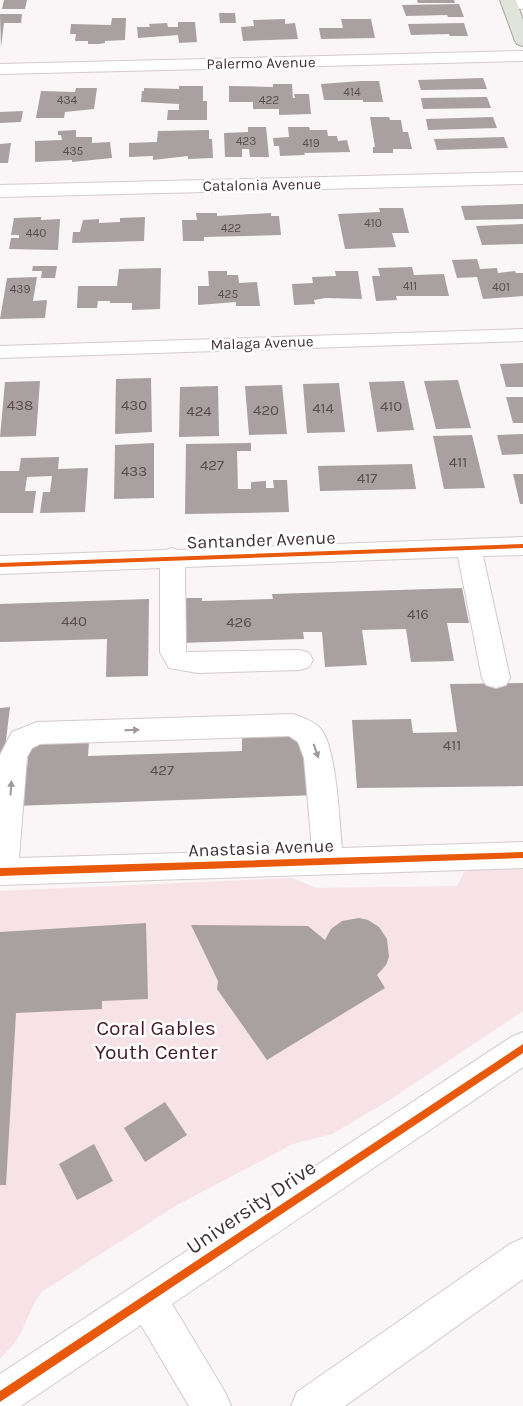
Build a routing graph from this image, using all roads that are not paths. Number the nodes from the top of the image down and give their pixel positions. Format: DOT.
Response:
graph roads {
  1 [pos="513,3"];
  2 [pos="523,41"];
  3 [pos="523,56"];
  4 [pos="0,69"];
  5 [pos="523,178"];
  6 [pos="0,191"];
  7 [pos="523,335"];
  8 [pos="0,352"];
  9 [pos="523,546"];
  10 [pos="469,548"];
  11 [pos="172,558"];
  12 [pos="0,565"];
  13 [pos="300,660"];
  14 [pos="496,678"];
  15 [pos="523,855"];
  16 [pos="328,861"];
  17 [pos="2,871"];
  18 [pos="523,1048"];
  19 [pos="523,1256"];
  20 [pos="147,1298"];
  21 [pos="0,1397"];
  22 [pos="211,1406"];
  23 [pos="311,1406"];
  1 -- 2 [label="main road"];
  3 -- 4 [label="street, Palermo Avenue"];
  5 -- 6 [label="street, Catalonia Avenue"];
  7 -- 8 [label="street, Malaga Avenue"];
  9 -- 10 [label="street, Santander Avenue"];
  10 -- 11 [label="street, Santander Avenue"];
  10 -- 14 [label="street"];
  11 -- 12 [label="street, Santander Avenue"];
  11 -- 13 [label="street"];
  15 -- 16 [label="street, Anastasia Avenue"];
  16 -- 17 [label="street, Anastasia Avenue"];
  17 -- 16 [label="street, one-way"];
  18 -- 20 [label="street, University Drive"];
  19 -- 23 [label="street"];
  20 -- 21 [label="street, University Drive"];
  20 -- 22 [label="street"];
}
